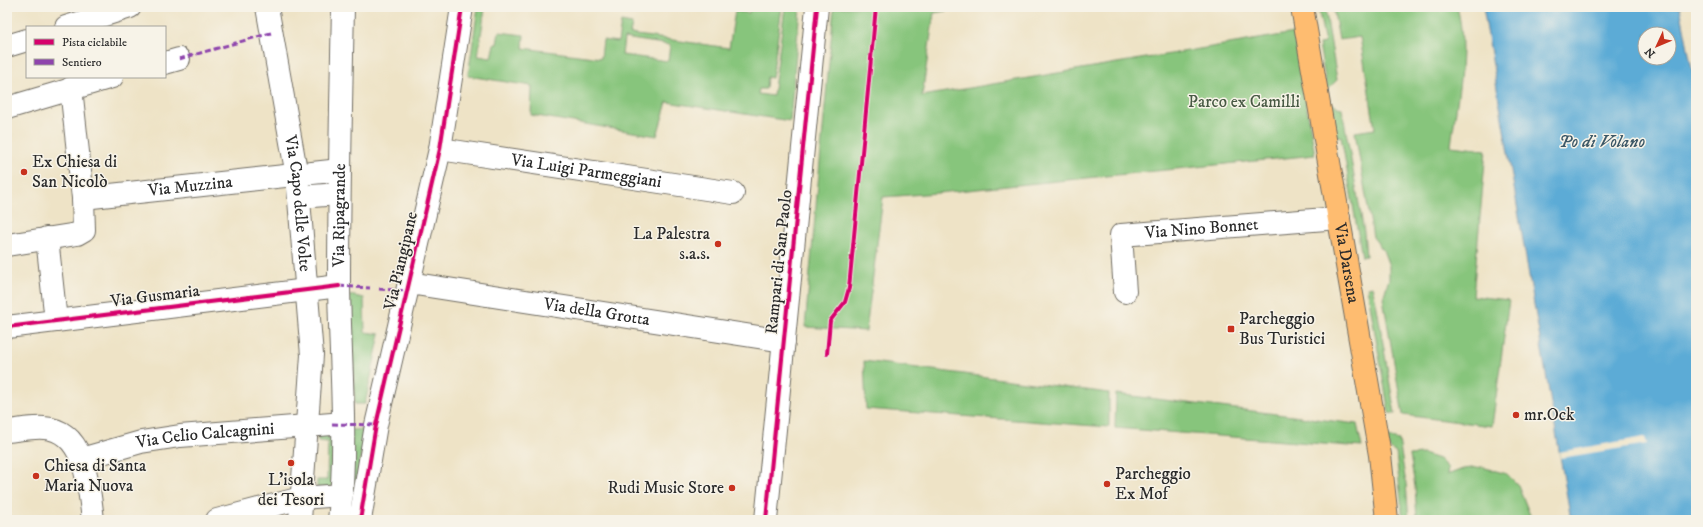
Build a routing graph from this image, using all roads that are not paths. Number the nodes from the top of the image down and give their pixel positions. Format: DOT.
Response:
graph roads {
  1 [pos="130,7"];
  2 [pos="267,7"];
  3 [pos="343,7"];
  4 [pos="462,7"];
  5 [pos="817,7"];
  6 [pos="1302,7"];
  7 [pos="69,26"];
  8 [pos="26,40"];
  9 [pos="7,46"];
  10 [pos="108,78"];
  11 [pos="71,88"];
  12 [pos="7,108"];
  13 [pos="440,149"];
  14 [pos="340,170"];
  15 [pos="298,186"];
  16 [pos="733,193"];
  17 [pos="339,194"];
  18 [pos="83,198"];
  19 [pos="1339,218"];
  20 [pos="47,238"];
  21 [pos="7,245"];
  22 [pos="409,283"];
  23 [pos="339,286"];
  24 [pos="306,290"];
  25 [pos="1125,292"];
  26 [pos="56,321"];
  27 [pos="7,327"];
  28 [pos="784,341"];
  29 [pos="338,424"];
  30 [pos="308,426"];
  31 [pos="7,431"];
  32 [pos="81,459"];
  33 [pos="342,495"];
  34 [pos="301,498"];
  35 [pos="93,520"];
  36 [pos="217,520"];
  37 [pos="300,520"];
  38 [pos="339,520"];
  39 [pos="360,520"];
  40 [pos="766,520"];
  41 [pos="773,520"];
  42 [pos="1387,520"];
  1 -- 7 [label="street"];
  2 -- 15 [label="street, Via Capo delle Volte"];
  3 -- 14 [label="street, Via Ripagrande"];
  4 -- 13 [label="street, Via Piangipane"];
  5 -- 28 [label="street, Rampari di San Paolo"];
  6 -- 19 [label="main road, Via Darsena"];
  8 -- 9 [label="street"];
  10 -- 11 [label="street"];
  11 -- 12 [label="street"];
  11 -- 18 [label="street"];
  13 -- 16 [label="street, Via Luigi Parmeggiani"];
  13 -- 22 [label="street, Via Piangipane"];
  14 -- 15 [label="street"];
  14 -- 17 [label="street, Via Ripagrande"];
  15 -- 17 [label="street"];
  15 -- 18 [label="street, Via Muzzina"];
  15 -- 24 [label="street, Via Capo delle Volte"];
  17 -- 23 [label="street, Via Ripagrande"];
  18 -- 20 [label="street"];
  19 -- 25 [label="street, Via Nino Bonnet"];
  19 -- 42 [label="main road, Via Darsena"];
  20 -- 21 [label="street"];
  20 -- 26 [label="street"];
  22 -- 28 [label="street, Via della Grotta"];
  22 -- 39 [label="street, Via Piangipane"];
  23 -- 24 [label="street, Via Gusmaria"];
  23 -- 29 [label="street, Via Ripagrande"];
  24 -- 26 [label="street, Via Gusmaria"];
  24 -- 30 [label="street, Via Capo delle Volte"];
  26 -- 27 [label="street, Via Gusmaria"];
  28 -- 40 [label="street, Rampari di San Paolo"];
  28 -- 41 [label="street, Rampari di San Paolo"];
  29 -- 30 [label="street, Via Celio Calcagnini"];
  29 -- 33 [label="street, Via Ripagrande"];
  30 -- 32 [label="street, Via Celio Calcagnini"];
  30 -- 34 [label="street, Via Capo delle Volte"];
  31 -- 32 [label="street"];
  32 -- 35 [label="street"];
  33 -- 34 [label="street"];
  33 -- 38 [label="street"];
  34 -- 36 [label="street"];
  34 -- 37 [label="street, Via Capo delle Volte"];
}
